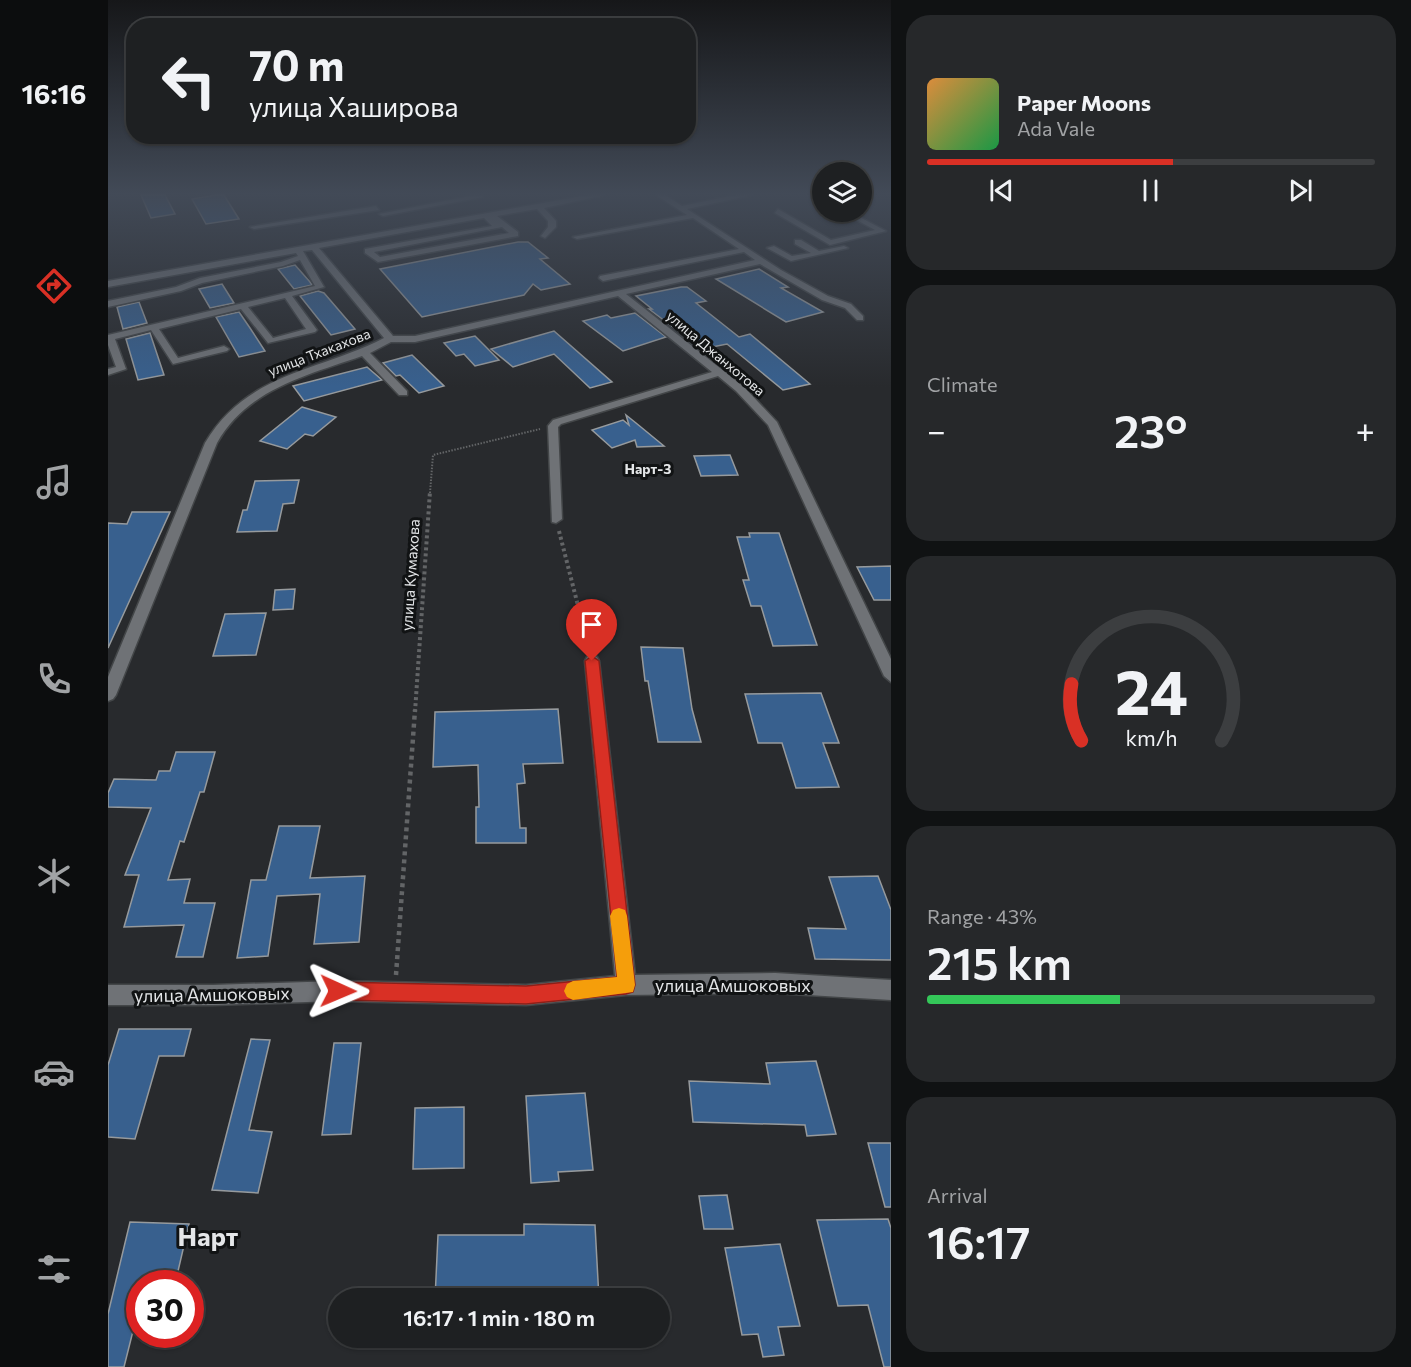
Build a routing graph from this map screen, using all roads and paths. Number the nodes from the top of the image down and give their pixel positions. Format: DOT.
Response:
graph roads {
  1 [pos="269,259"];
  2 [pos="292,259"];
  3 [pos="303,259"];
  4 [pos="323,259"];
  5 [pos="364,259"];
  6 [pos="700,259"];
  7 [pos="758,259"];
  8 [pos="761,261"];
  9 [pos="375,269"];
  10 [pos="603,278"];
  11 [pos="108,284"];
  12 [pos="619,293"];
  13 [pos="288,296"];
  14 [pos="108,304"];
  15 [pos="243,306"];
  16 [pos="860,318"];
  17 [pos="153,327"];
  18 [pos="109,338"];
  19 [pos="389,339"];
  20 [pos="224,349"];
  21 [pos="364,352"];
  22 [pos="108,372"];
  23 [pos="718,373"];
  24 [pos="403,393"];
  25 [pos="553,426"];
  26 [pos="556,519"];
  27 [pos="592,661"];
  28 [pos="891,676"];
  29 [pos="108,695"];
  30 [pos="626,985"];
  31 [pos="891,990"];
  32 [pos="395,993"];
  33 [pos="108,995"];
  1 -- 11 [label="street"];
  2 -- 14 [label="street"];
  3 -- 13 [label="street"];
  4 -- 19 [label="street"];
  5 -- 9 [label="street"];
  6 -- 10 [label="street"];
  7 -- 8 [label="street"];
  8 -- 12 [label="street"];
  8 -- 16 [label="street"];
  12 -- 19 [label="street, улица Тхакахова"];
  12 -- 23 [label="street, улица Джанхотова"];
  13 -- 15 [label="street"];
  13 -- 15 [label="street"];
  15 -- 17 [label="street"];
  17 -- 18 [label="street"];
  17 -- 20 [label="street"];
  18 -- 22 [label="street"];
  19 -- 21 [label="street, улица Тхакахова"];
  21 -- 24 [label="street"];
  21 -- 29 [label="street, улица Тхакахова"];
  23 -- 25 [label="street"];
  23 -- 28 [label="street, улица Джанхотова"];
  25 -- 26 [label="street"];
  25 -- 32 [label="path, улица Кумахова"];
  26 -- 27 [label="path"];
  27 -- 30 [label="street"];
  30 -- 31 [label="street, улица Амшоковых"];
  30 -- 32 [label="street, улица Амшоковых"];
  32 -- 33 [label="street, улица Амшоковых"];
}
